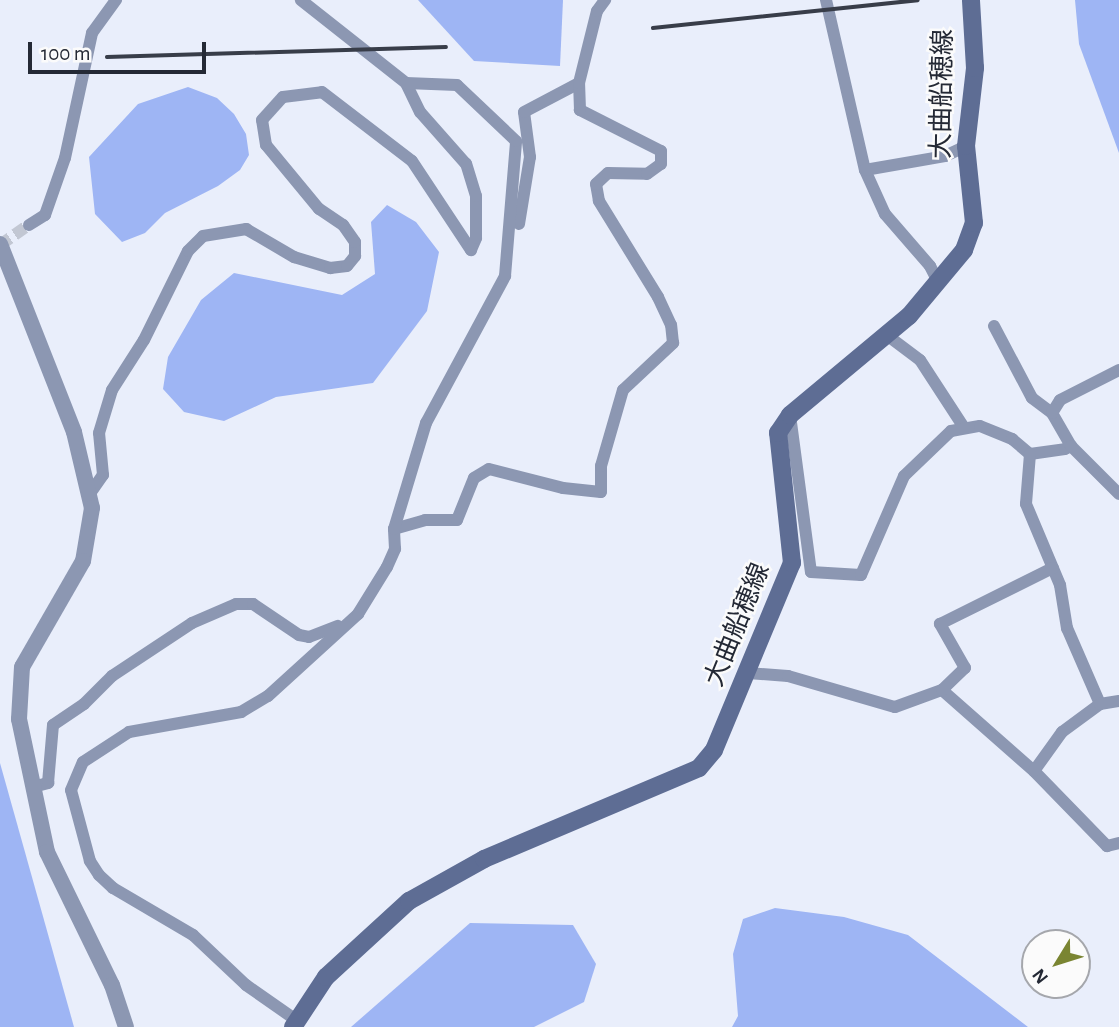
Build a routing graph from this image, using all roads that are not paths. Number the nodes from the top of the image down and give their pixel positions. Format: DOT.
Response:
graph roads {
  1 [pos="116,0"];
  2 [pos="301,0"];
  3 [pos="605,0"];
  4 [pos="826,0"];
  5 [pos="971,0"];
  6 [pos="406,83"];
  7 [pos="579,83"];
  8 [pos="967,146"];
  9 [pos="865,170"];
  10 [pos="29,225"];
  11 [pos="511,235"];
  12 [pos="0,244"];
  13 [pos="938,282"];
  14 [pos="994,326"];
  15 [pos="888,336"];
  16 [pos="1119,370"];
  17 [pos="1052,413"];
  18 [pos="790,415"];
  19 [pos="963,426"];
  20 [pos="1071,446"];
  21 [pos="1030,454"];
  22 [pos="91,492"];
  23 [pos="1119,494"];
  24 [pos="394,529"];
  25 [pos="1054,568"];
  26 [pos="358,614"];
  27 [pos="748,673"];
  28 [pos="942,690"];
  29 [pos="1119,701"];
  30 [pos="1100,704"];
  31 [pos="1034,771"];
  32 [pos="33,787"];
  33 [pos="1119,843"];
  34 [pos="295,1024"];
  35 [pos="126,1027"];
  1 -- 10 [label="street"];
  2 -- 6 [label="street"];
  3 -- 7 [label="street"];
  4 -- 9 [label="street"];
  5 -- 8 [label="main road, 大曲船穂線"];
  6 -- 11 [label="street"];
  6 -- 22 [label="street"];
  7 -- 11 [label="street"];
  7 -- 24 [label="street"];
  8 -- 9 [label="street"];
  8 -- 13 [label="main road, 大曲船穂線"];
  9 -- 13 [label="street"];
  11 -- 24 [label="street"];
  12 -- 22 [label="street"];
  13 -- 15 [label="main road, 大曲船穂線"];
  14 -- 17 [label="street"];
  15 -- 18 [label="main road, 大曲船穂線"];
  15 -- 19 [label="street"];
  16 -- 17 [label="street"];
  17 -- 20 [label="street"];
  18 -- 19 [label="street"];
  18 -- 27 [label="main road, 大曲船穂線"];
  19 -- 21 [label="street"];
  20 -- 21 [label="street"];
  20 -- 23 [label="street"];
  21 -- 25 [label="street"];
  22 -- 32 [label="street"];
  24 -- 26 [label="street"];
  25 -- 28 [label="street"];
  25 -- 30 [label="street"];
  26 -- 32 [label="street"];
  26 -- 34 [label="street"];
  27 -- 28 [label="street"];
  27 -- 34 [label="main road, 大曲船穂線"];
  28 -- 31 [label="street"];
  29 -- 30 [label="street"];
  30 -- 31 [label="street"];
  31 -- 33 [label="street"];
  32 -- 35 [label="street"];
}
